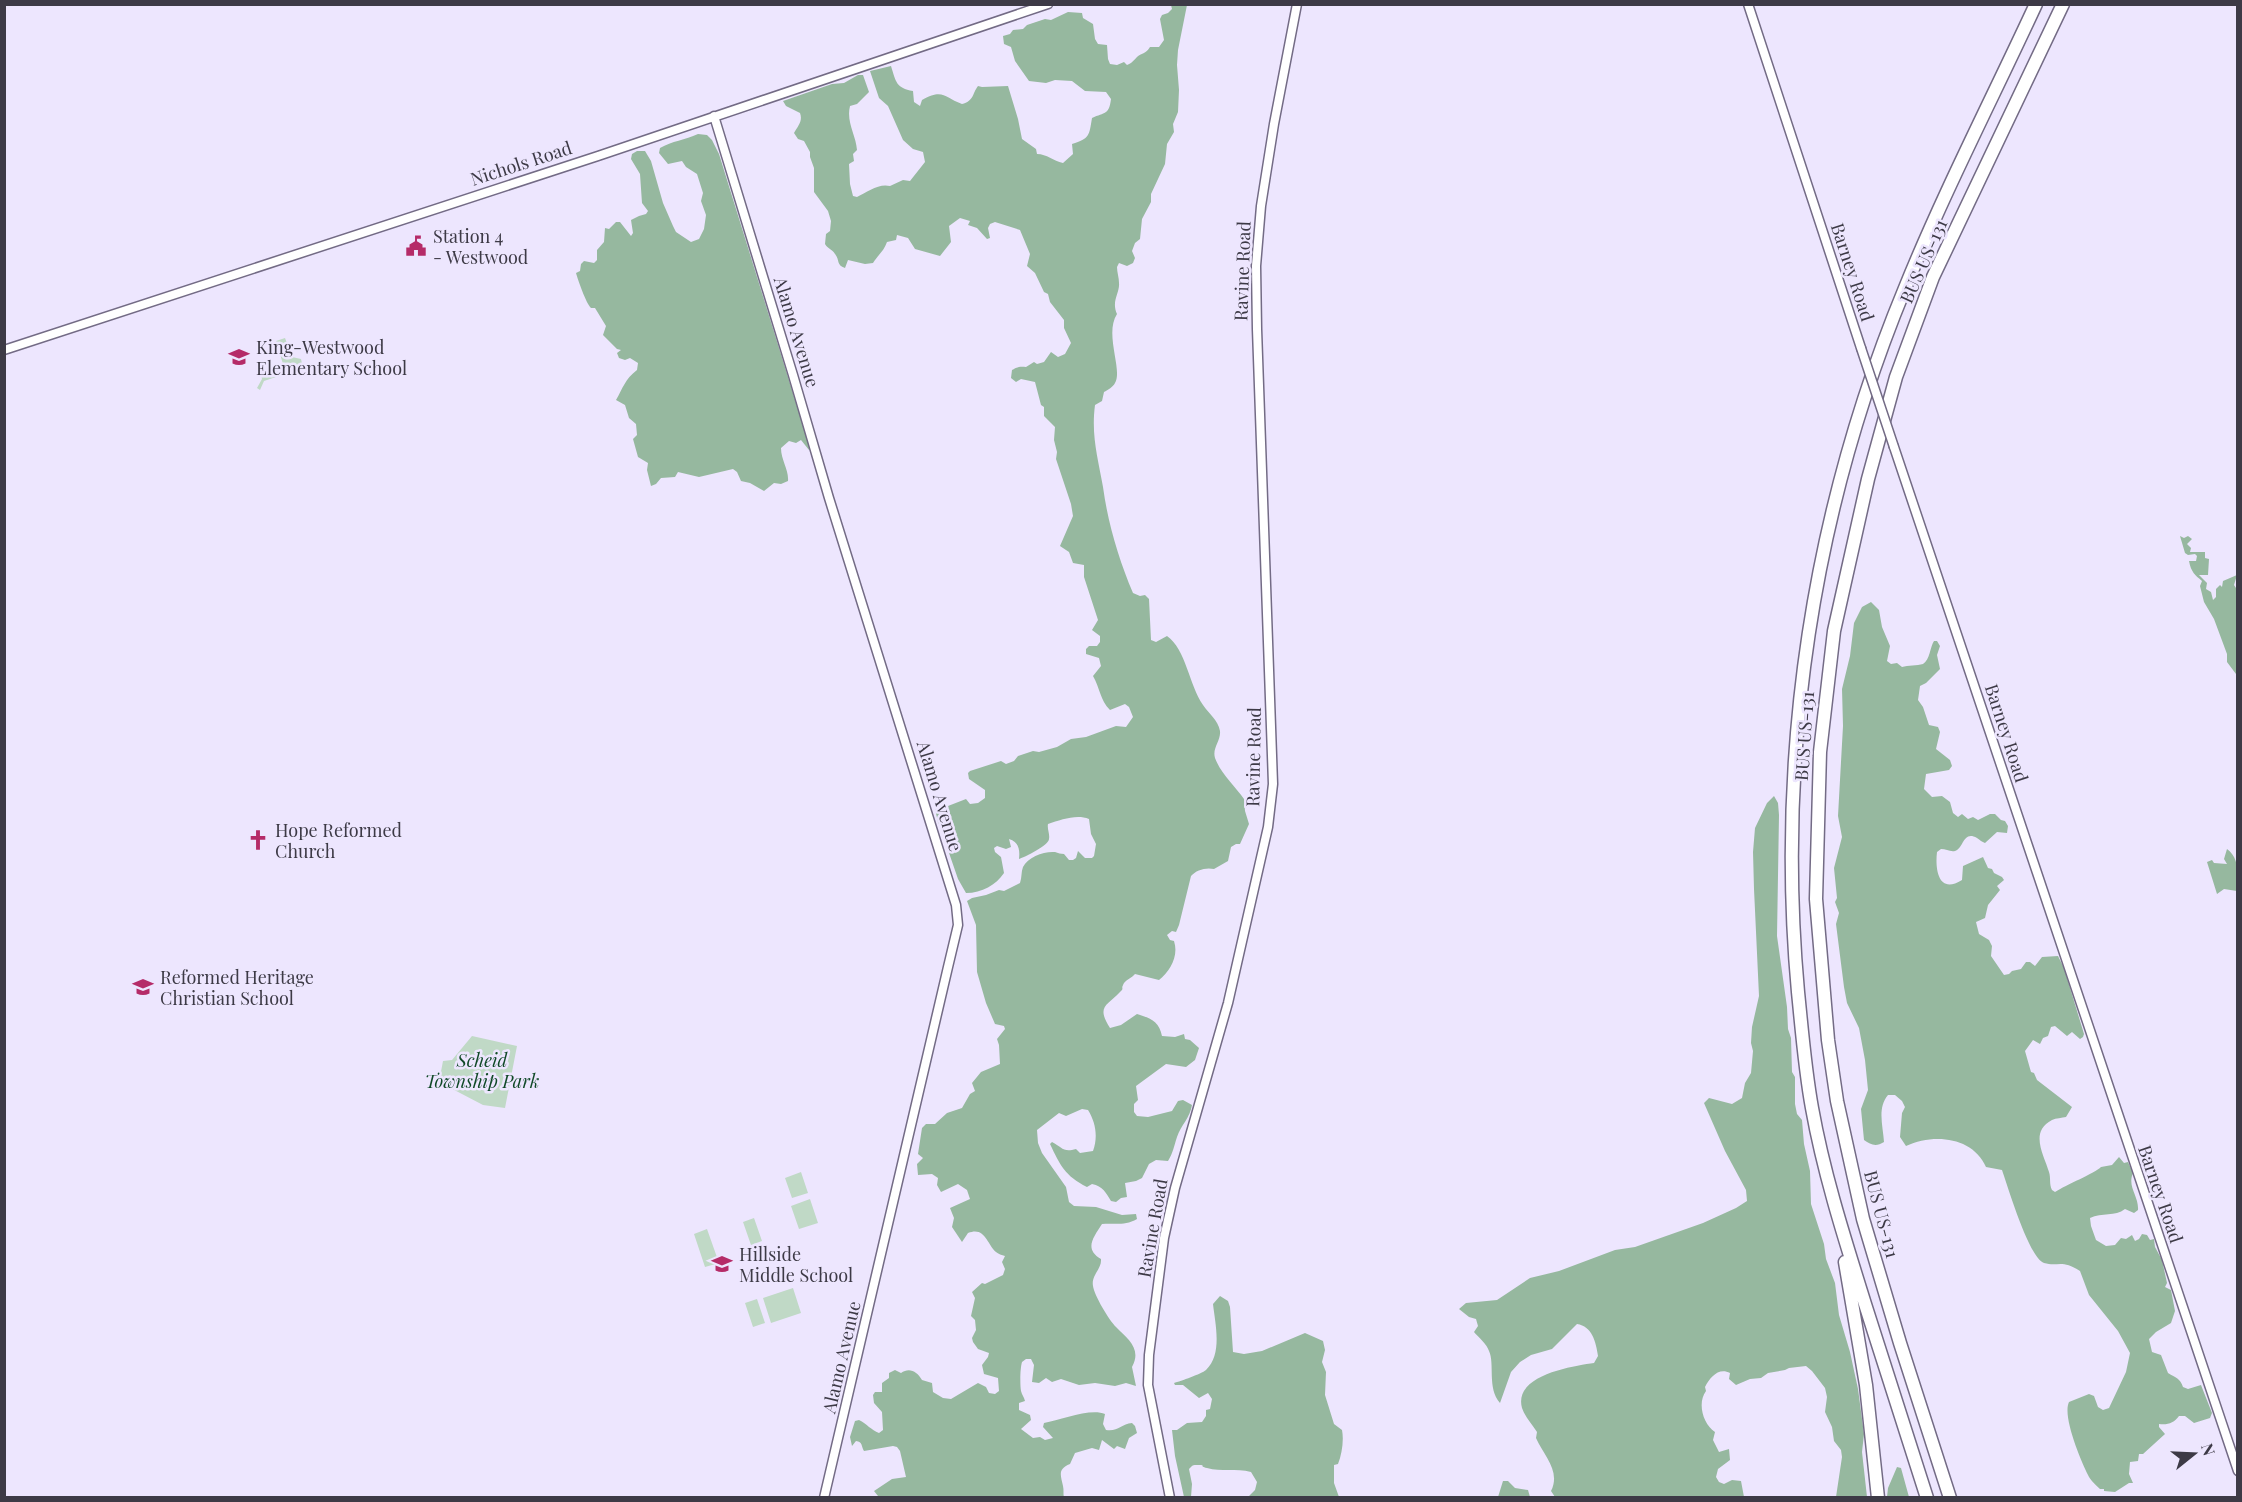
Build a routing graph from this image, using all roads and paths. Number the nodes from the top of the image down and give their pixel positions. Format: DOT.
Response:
graph roads {
  1 [pos="1048,4"];
  2 [pos="1296,4"];
  3 [pos="1748,4"];
  4 [pos="2036,4"];
  5 [pos="2063,4"];
  6 [pos="1027,8"];
  7 [pos="714,116"];
  8 [pos="4,350"];
  9 [pos="1838,1219"];
  10 [pos="2238,1471"];
  11 [pos="824,1497"];
  12 [pos="1170,1497"];
  13 [pos="1878,1497"];
  14 [pos="1927,1497"];
  15 [pos="1950,1497"];
  1 -- 6 [label="street, Nichols Road"];
  2 -- 12 [label="street, Ravine Road"];
  3 -- 10 [label="street, Barney Road, bridge"];
  4 -- 9 [label="highway, BUS US-131"];
  5 -- 15 [label="highway, BUS US-131"];
  6 -- 7 [label="street, Nichols Road"];
  7 -- 8 [label="street, Nichols Road"];
  7 -- 11 [label="street, Alamo Avenue"];
  9 -- 13 [label="highway"];
  9 -- 14 [label="highway, BUS US-131"];
}
